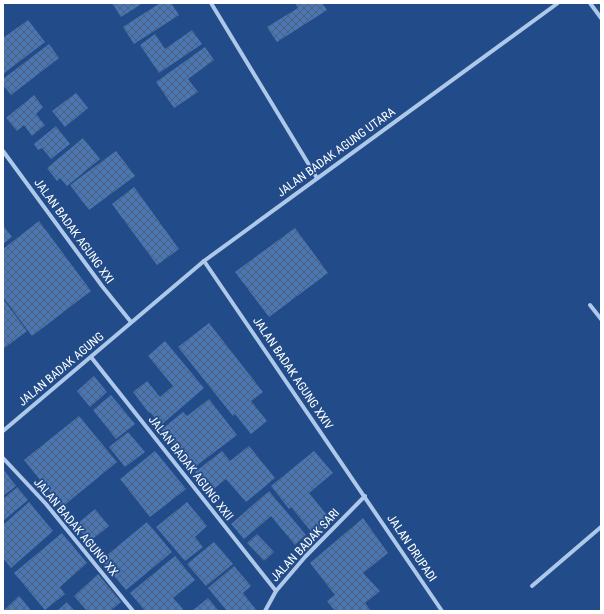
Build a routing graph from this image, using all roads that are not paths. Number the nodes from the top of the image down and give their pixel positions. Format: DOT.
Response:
graph roads {
  1 [pos="211,3"];
  2 [pos="558,3"];
  3 [pos="590,3"];
  4 [pos="601,18"];
  5 [pos="3,151"];
  6 [pos="318,178"];
  7 [pos="204,261"];
  8 [pos="590,305"];
  9 [pos="601,320"];
  10 [pos="131,322"];
  11 [pos="91,358"];
  12 [pos="3,431"];
  13 [pos="3,458"];
  14 [pos="365,496"];
  15 [pos="601,527"];
  16 [pos="532,586"];
  17 [pos="276,591"];
  18 [pos="133,611"];
  19 [pos="266,611"];
  20 [pos="442,611"];
  1 -- 6 [label="street"];
  2 -- 6 [label="street, JALAN BADAK AGUNG UTARA"];
  3 -- 4 [label="street"];
  5 -- 10 [label="street, JALAN BADAK AGUNG XXI"];
  6 -- 7 [label="street, JALAN BADAK AGUNG UTARA"];
  7 -- 10 [label="street, JALAN BADAK AGUNG UTARA"];
  7 -- 14 [label="street, JALAN BADAK AGUNG XXIV"];
  8 -- 9 [label="street"];
  10 -- 11 [label="street, JALAN BADAK AGUNG"];
  11 -- 12 [label="street, JALAN BADAK AGUNG"];
  11 -- 17 [label="street, JALAN BADAK AGUNG XXII"];
  13 -- 18 [label="street, JALAN BADAK AGUNG XX"];
  14 -- 17 [label="street, JALAN BADAK SARI"];
  14 -- 20 [label="street, JALAN DRUPADI"];
  15 -- 16 [label="street"];
  17 -- 19 [label="street, JALAN BADAK SARI"];
}
